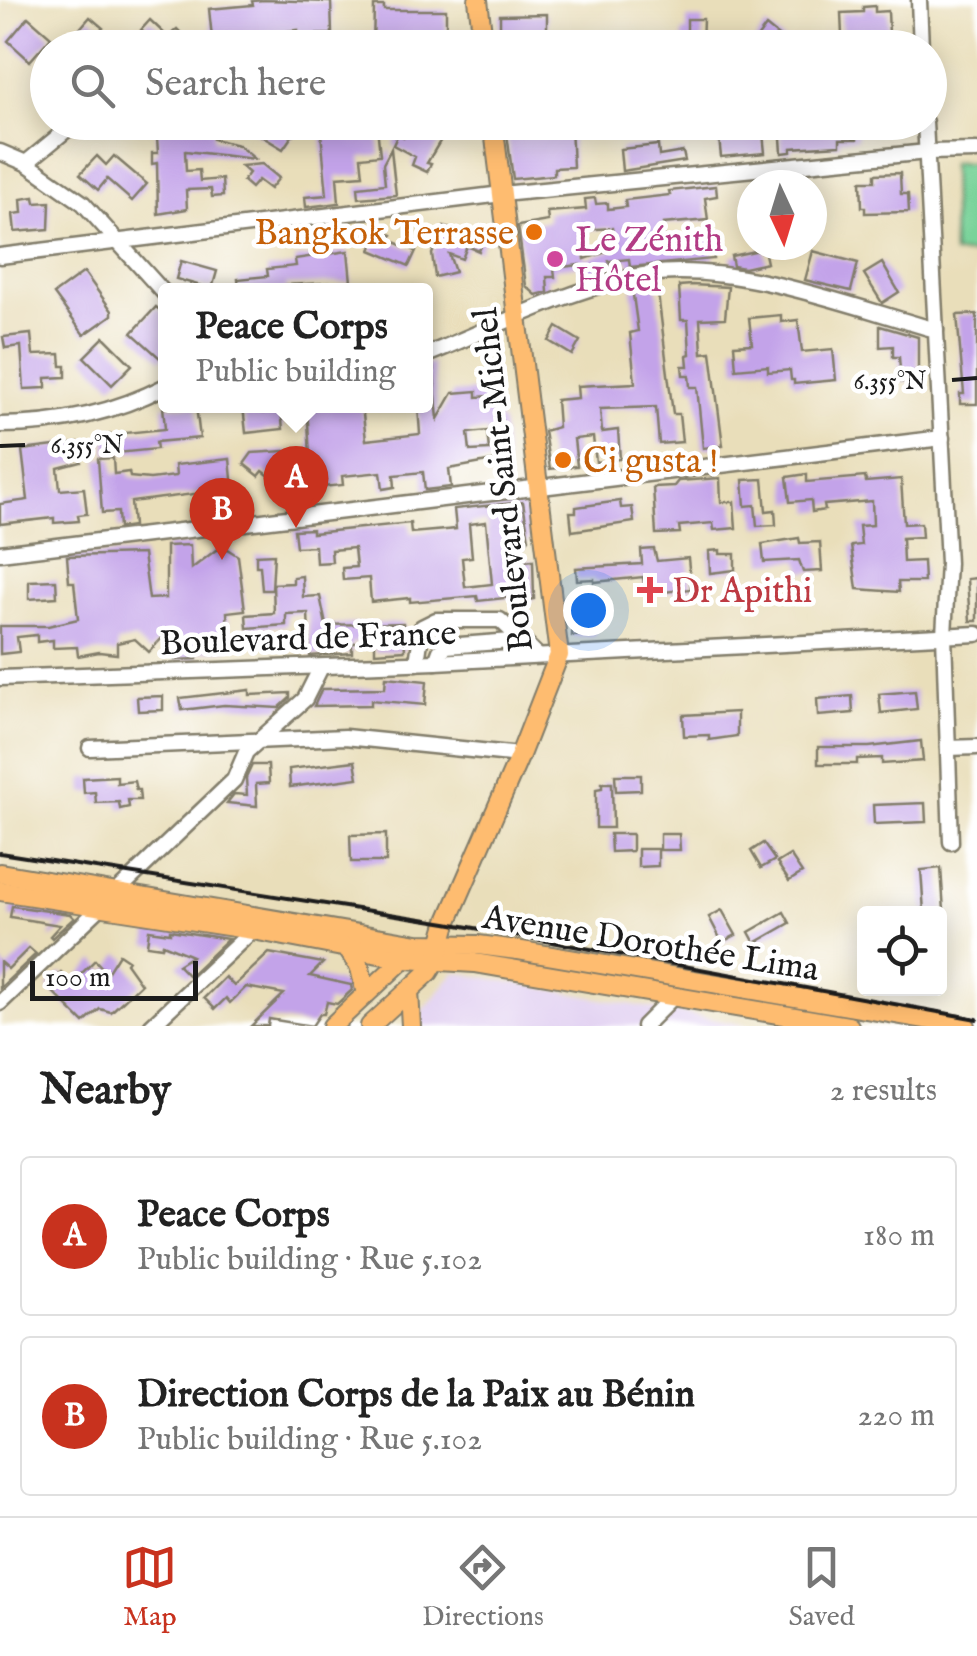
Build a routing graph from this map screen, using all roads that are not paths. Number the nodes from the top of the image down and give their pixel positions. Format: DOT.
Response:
graph roads {
  1 [pos="478,0"];
  2 [pos="919,0"];
  3 [pos="482,30"];
  4 [pos="921,30"];
  5 [pos="54,140"];
  6 [pos="495,140"];
  7 [pos="926,140"];
  8 [pos="977,151"];
  9 [pos="0,152"];
  10 [pos="927,152"];
  11 [pos="26,163"];
  12 [pos="502,194"];
  13 [pos="118,242"];
  14 [pos="0,256"];
  15 [pos="158,285"];
  16 [pos="518,319"];
  17 [pos="936,330"];
  18 [pos="433,352"];
  19 [pos="158,389"];
  20 [pos="0,425"];
  21 [pos="942,438"];
  22 [pos="538,489"];
  23 [pos="0,553"];
  24 [pos="977,634"];
  25 [pos="944,636"];
  26 [pos="523,640"];
  27 [pos="559,655"];
  28 [pos="538,656"];
  29 [pos="436,662"];
  30 [pos="417,663"];
  31 [pos="321,667"];
  32 [pos="0,678"];
  33 [pos="977,747"];
  34 [pos="90,748"];
  35 [pos="948,748"];
  36 [pos="520,755"];
  37 [pos="950,842"];
  38 [pos="0,873"];
  39 [pos="0,891"];
  40 [pos="102,906"];
  41 [pos="253,930"];
  42 [pos="418,944"];
  43 [pos="442,944"];
  44 [pos="348,948"];
  45 [pos="405,959"];
  46 [pos="408,991"];
  47 [pos="674,996"];
  48 [pos="362,998"];
  49 [pos="0,1002"];
  50 [pos="378,1023"];
  51 [pos="150,1026"];
  52 [pos="332,1026"];
  53 [pos="411,1026"];
  54 [pos="644,1026"];
  55 [pos="849,1026"];
  56 [pos="966,1026"];
  1 -- 3 [label="main road"];
  2 -- 4 [label="street"];
  5 -- 11 [label="street"];
  6 -- 12 [label="main road, Boulevard Saint-Michel"];
  7 -- 10 [label="street"];
  8 -- 10 [label="street"];
  9 -- 11 [label="street"];
  10 -- 12 [label="street"];
  10 -- 17 [label="street"];
  11 -- 13 [label="street"];
  12 -- 13 [label="street"];
  12 -- 16 [label="main road, Boulevard Saint-Michel"];
  13 -- 14 [label="street"];
  13 -- 15 [label="street"];
  16 -- 17 [label="street"];
  16 -- 18 [label="street"];
  16 -- 22 [label="main road, Boulevard Saint-Michel"];
  17 -- 21 [label="street"];
  19 -- 20 [label="street"];
  21 -- 22 [label="street"];
  21 -- 25 [label="street"];
  22 -- 23 [label="street"];
  22 -- 27 [label="main road, Boulevard Saint-Michel"];
  24 -- 25 [label="street, Boulevard de France"];
  25 -- 27 [label="street, Boulevard de France"];
  25 -- 35 [label="street"];
  26 -- 28 [label="street"];
  26 -- 29 [label="street"];
  26 -- 30 [label="street"];
  27 -- 28 [label="street, Boulevard de France"];
  27 -- 36 [label="main road, Boulevard Saint-Michel"];
  28 -- 29 [label="street, Boulevard de France"];
  29 -- 30 [label="street, Boulevard de France"];
  30 -- 31 [label="street, Boulevard de France"];
  31 -- 32 [label="street, Boulevard de France"];
  31 -- 40 [label="street"];
  33 -- 35 [label="street"];
  34 -- 36 [label="street"];
  35 -- 37 [label="street"];
  36 -- 43 [label="main road, Boulevard Saint-Michel"];
  38 -- 42 [label="main road"];
  39 -- 40 [label="main road"];
  40 -- 41 [label="main road"];
  40 -- 49 [label="street"];
  41 -- 44 [label="main road"];
  41 -- 51 [label="street"];
  42 -- 43 [label="main road"];
  42 -- 45 [label="main road"];
  43 -- 45 [label="main road"];
  43 -- 46 [label="main road, Boulevard Saint-Michel"];
  43 -- 47 [label="main road, Avenue Dorothée Lima"];
  43 -- 56 [label="main road, Avenue Dorothée Lima"];
  44 -- 45 [label="main road"];
  44 -- 48 [label="main road"];
  45 -- 48 [label="main road"];
  46 -- 50 [label="main road, Boulevard Saint-Michel"];
  46 -- 53 [label="main road"];
  47 -- 54 [label="street"];
  47 -- 55 [label="main road, Avenue Dorothée Lima"];
  48 -- 50 [label="main road"];
  48 -- 52 [label="main road"];
}
